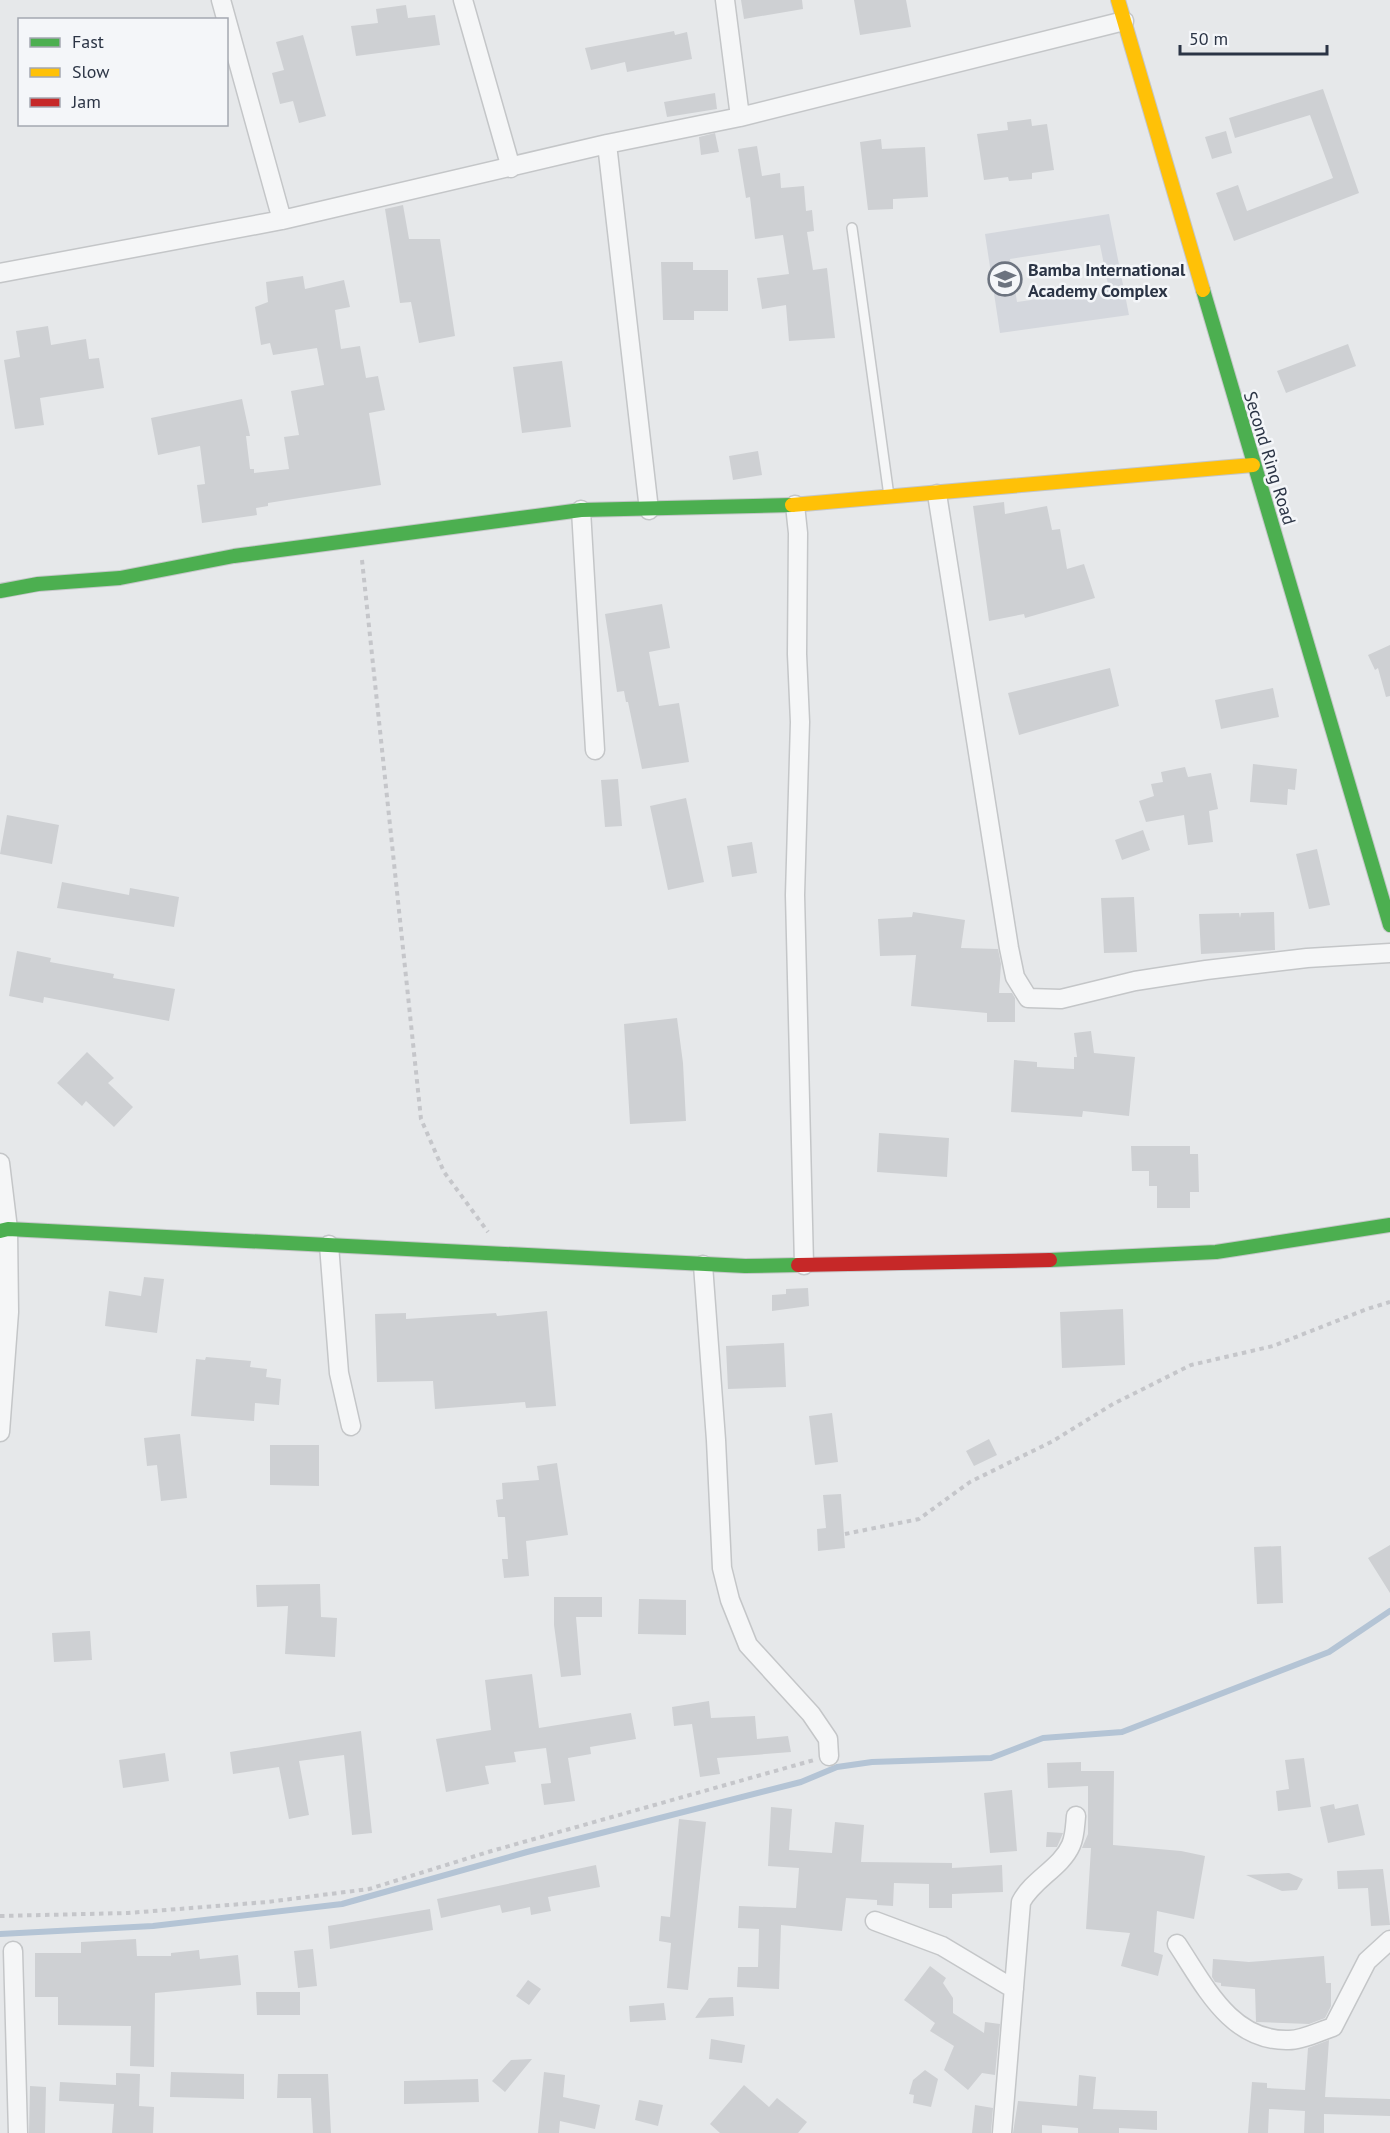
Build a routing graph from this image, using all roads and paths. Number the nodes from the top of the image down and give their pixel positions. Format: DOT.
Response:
graph roads {
  1 [pos="222,0"];
  2 [pos="463,0"];
  3 [pos="725,0"];
  4 [pos="1118,0"];
  5 [pos="227,18"];
  6 [pos="1124,21"];
  7 [pos="228,22"];
  8 [pos="740,117"];
  9 [pos="607,144"];
  10 [pos="511,168"];
  11 [pos="282,220"];
  12 [pos="852,228"];
  13 [pos="0,273"];
  14 [pos="1253,465"];
  15 [pos="937,494"];
  16 [pos="890,498"];
  17 [pos="795,505"];
  18 [pos="581,510"];
  19 [pos="649,510"];
  20 [pos="360,541"];
  21 [pos="0,591"];
  22 [pos="595,750"];
  23 [pos="1390,925"];
  24 [pos="1390,953"];
  25 [pos="0,1163"];
  26 [pos="1390,1225"];
  27 [pos="4,1230"];
  28 [pos="329,1245"];
  29 [pos="506,1254"];
  30 [pos="703,1265"];
  31 [pos="804,1265"];
  32 [pos="1390,1302"];
  33 [pos="351,1426"];
  34 [pos="0,1432"];
  35 [pos="845,1534"];
  36 [pos="829,1756"];
  37 [pos="1076,1816"];
  38 [pos="0,1916"];
  39 [pos="875,1921"];
  40 [pos="1390,1940"];
  41 [pos="1176,1944"];
  42 [pos="13,1951"];
  43 [pos="1014,1989"];
  44 [pos="18,2133"];
  45 [pos="1002,2133"];
  1 -- 5 [label="street"];
  2 -- 10 [label="street"];
  3 -- 8 [label="street"];
  4 -- 6 [label="street, Second Ring Road"];
  6 -- 8 [label="street"];
  6 -- 14 [label="street, Second Ring Road"];
  7 -- 11 [label="street"];
  8 -- 9 [label="street"];
  9 -- 10 [label="street"];
  9 -- 19 [label="street"];
  10 -- 11 [label="street"];
  11 -- 13 [label="street"];
  12 -- 16 [label="lane"];
  14 -- 15 [label="street"];
  14 -- 23 [label="street, Second Ring Road"];
  15 -- 16 [label="street"];
  15 -- 24 [label="street"];
  16 -- 17 [label="street"];
  17 -- 19 [label="street"];
  17 -- 31 [label="street"];
  18 -- 19 [label="street"];
  18 -- 20 [label="street"];
  18 -- 22 [label="street"];
  20 -- 21 [label="street"];
  20 -- 29 [label="path"];
  25 -- 27 [label="street"];
  26 -- 31 [label="street"];
  27 -- 28 [label="street"];
  27 -- 34 [label="street"];
  28 -- 29 [label="street"];
  28 -- 33 [label="street"];
  29 -- 30 [label="street"];
  30 -- 31 [label="street"];
  30 -- 36 [label="street"];
  32 -- 35 [label="path"];
  36 -- 38 [label="path"];
  37 -- 43 [label="street"];
  39 -- 43 [label="street"];
  40 -- 41 [label="street"];
  42 -- 44 [label="street"];
  43 -- 45 [label="street"];
}
